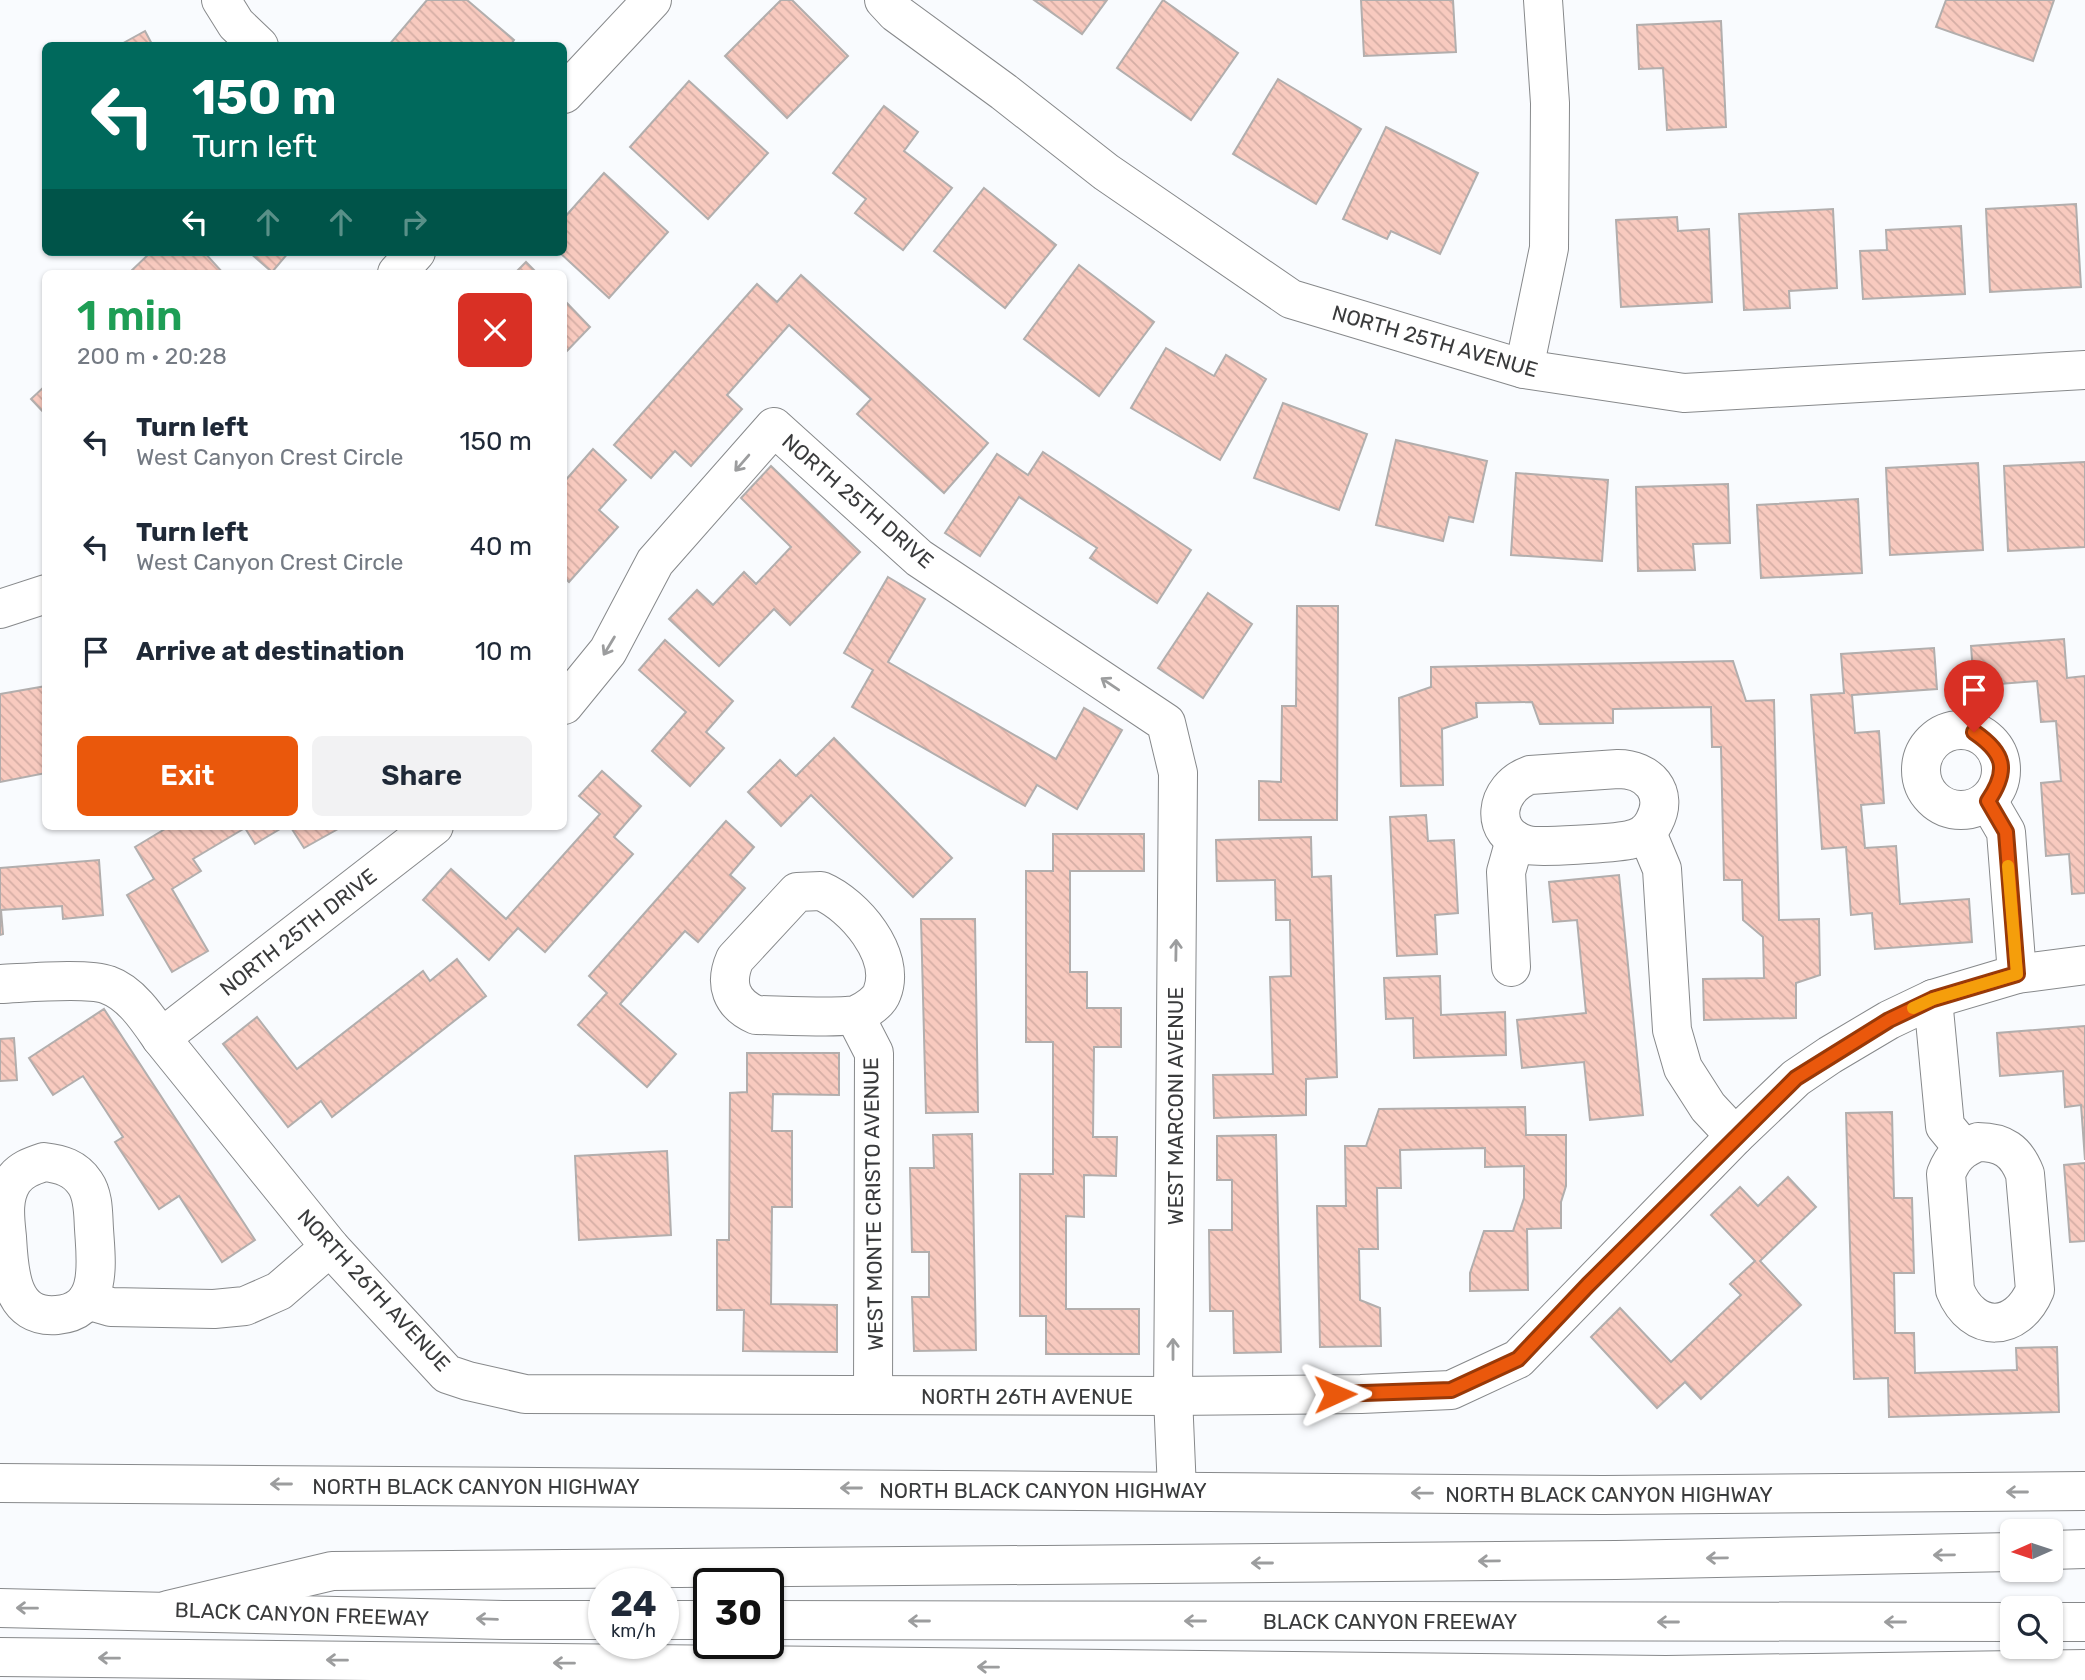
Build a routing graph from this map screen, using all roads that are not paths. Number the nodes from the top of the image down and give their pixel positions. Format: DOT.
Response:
graph roads {
  1 [pos="221,0"];
  2 [pos="652,0"];
  3 [pos="884,0"];
  4 [pos="1543,0"];
  5 [pos="255,42"];
  6 [pos="567,91"];
  7 [pos="412,256"];
  8 [pos="400,270"];
  9 [pos="1524,369"];
  10 [pos="2085,370"];
  11 [pos="42,595"];
  12 [pos="0,609"];
  13 [pos="567,701"];
  14 [pos="1166,723"];
  15 [pos="1988,801"];
  16 [pos="429,830"];
  17 [pos="1647,833"];
  18 [pos="1515,840"];
  19 [pos="2085,965"];
  20 [pos="1511,967"];
  21 [pos="2017,974"];
  22 [pos="0,984"];
  23 [pos="1933,999"];
  24 [pos="855,1016"];
  25 [pos="161,1038"];
  26 [pos="1735,1136"];
  27 [pos="1963,1148"];
  28 [pos="330,1247"];
  29 [pos="87,1300"];
  30 [pos="873,1395"];
  31 [pos="1173,1396"];
  32 [pos="0,1483"];
  33 [pos="1177,1490"];
  34 [pos="2085,1491"];
  35 [pos="2085,1549"];
  36 [pos="2063,1550"];
  37 [pos="2000,1552"];
  38 [pos="0,1608"];
  39 [pos="168,1610"];
  40 [pos="588,1620"];
  41 [pos="784,1620"];
  42 [pos="2000,1622"];
  43 [pos="2063,1622"];
  44 [pos="2085,1622"];
  45 [pos="0,1657"];
  46 [pos="2085,1669"];
  1 -- 5 [label="main road"];
  2 -- 6 [label="main road"];
  3 -- 9 [label="main road, NORTH 25TH AVENUE"];
  4 -- 9 [label="main road"];
  7 -- 8 [label="main road"];
  9 -- 10 [label="main road, NORTH 25TH AVENUE"];
  11 -- 12 [label="main road"];
  14 -- 13 [label="main road, NORTH 25TH DRIVE, one-way"];
  31 -- 14 [label="main road, WEST MARCONI AVENUE, one-way"];
  15 -- 21 [label="main road"];
  16 -- 25 [label="main road, NORTH 25TH DRIVE"];
  17 -- 18 [label="main road"];
  17 -- 18 [label="main road"];
  17 -- 26 [label="main road"];
  18 -- 20 [label="main road"];
  19 -- 21 [label="main road, NORTH 26TH AVENUE"];
  21 -- 23 [label="main road, NORTH 26TH AVENUE"];
  22 -- 25 [label="main road, NORTH 26TH AVENUE"];
  23 -- 26 [label="main road, NORTH 26TH AVENUE"];
  23 -- 27 [label="main road"];
  24 -- 30 [label="main road, WEST MONTE CRISTO AVENUE"];
  25 -- 28 [label="main road, NORTH 26TH AVENUE"];
  26 -- 31 [label="main road, NORTH 26TH AVENUE"];
  28 -- 29 [label="main road"];
  28 -- 30 [label="main road, NORTH 26TH AVENUE"];
  30 -- 31 [label="main road, NORTH 26TH AVENUE"];
  31 -- 33 [label="main road, WEST MARCONI AVENUE"];
  33 -- 32 [label="main road, NORTH BLACK CANYON HIGHWAY, one-way"];
  34 -- 33 [label="main road, NORTH BLACK CANYON HIGHWAY, one-way"];
  35 -- 36 [label="main road"];
  37 -- 39 [label="main road, one-way"];
  39 -- 38 [label="main road, BLACK CANYON FREEWAY, one-way"];
  40 -- 39 [label="main road, BLACK CANYON FREEWAY, one-way"];
  42 -- 41 [label="main road, BLACK CANYON FREEWAY, one-way"];
  43 -- 44 [label="main road"];
  46 -- 45 [label="main road, one-way"];
}
